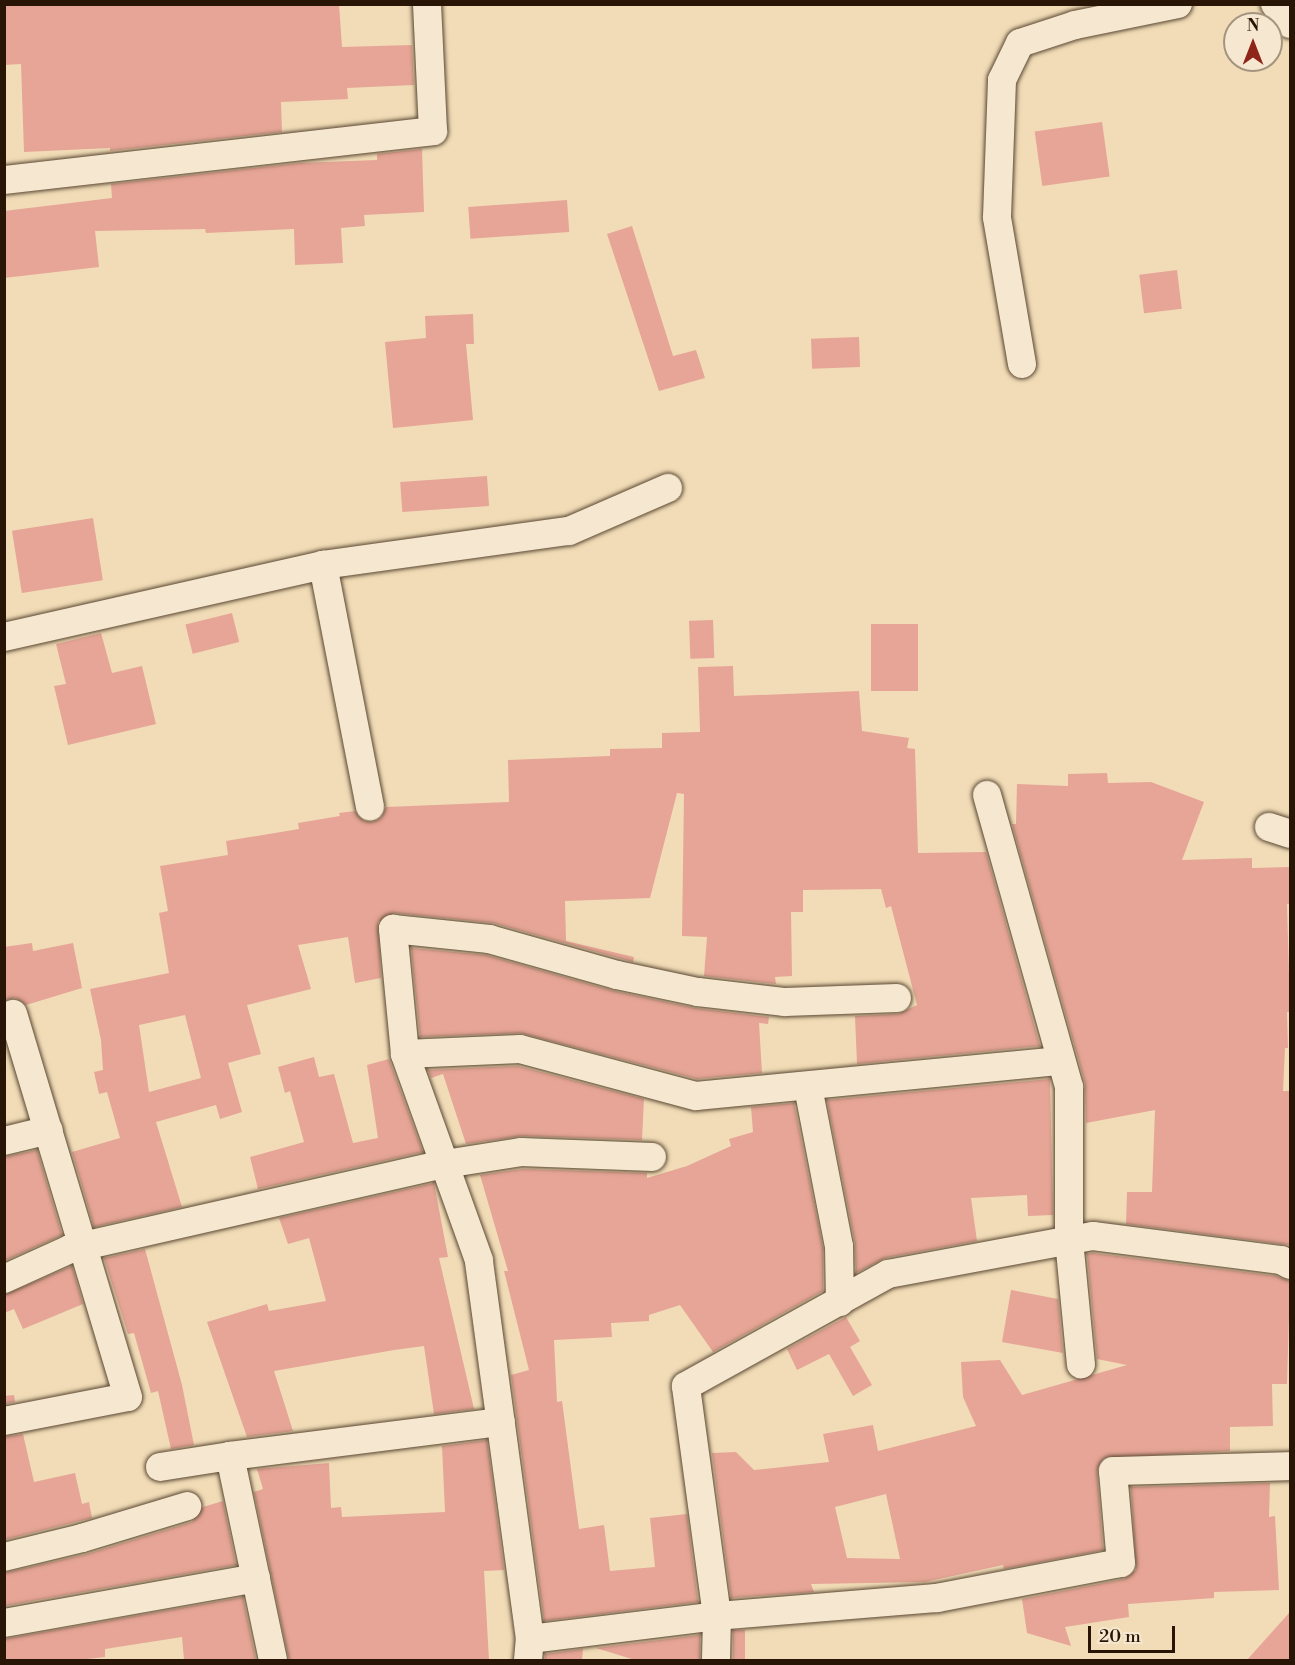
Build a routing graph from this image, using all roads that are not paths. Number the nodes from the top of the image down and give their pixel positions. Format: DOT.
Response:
graph roads {
  1 [pos="427,4"];
  2 [pos="1178,4"];
  3 [pos="1275,4"];
  4 [pos="1290,24"];
  5 [pos="4,180"];
  6 [pos="1022,363"];
  7 [pos="668,488"];
  8 [pos="323,565"];
  9 [pos="4,637"];
  10 [pos="987,795"];
  11 [pos="370,806"];
  12 [pos="897,998"];
  13 [pos="13,1014"];
  14 [pos="405,1054"];
  15 [pos="1060,1061"];
  16 [pos="808,1087"];
  17 [pos="49,1130"];
  18 [pos="4,1141"];
  19 [pos="652,1157"];
  20 [pos="445,1164"];
  21 [pos="1069,1240"];
  22 [pos="81,1247"];
  23 [pos="1290,1265"];
  24 [pos="4,1279"];
  25 [pos="840,1302"];
  26 [pos="1081,1364"];
  27 [pos="4,1421"];
  28 [pos="501,1422"];
  29 [pos="230,1456"];
  30 [pos="1290,1466"];
  31 [pos="160,1467"];
  32 [pos="187,1506"];
  33 [pos="4,1557"];
  34 [pos="256,1578"];
  35 [pos="717,1616"];
  36 [pos="4,1623"];
  37 [pos="529,1650"];
  38 [pos="273,1660"];
  39 [pos="716,1660"];
  1 -- 5 [label="street"];
  2 -- 6 [label="street"];
  3 -- 4 [label="street"];
  7 -- 8 [label="street"];
  8 -- 9 [label="street"];
  8 -- 11 [label="street"];
  10 -- 15 [label="street"];
  12 -- 14 [label="street"];
  13 -- 17 [label="street"];
  14 -- 16 [label="street"];
  14 -- 20 [label="street"];
  15 -- 16 [label="street"];
  15 -- 21 [label="street"];
  16 -- 25 [label="street"];
  17 -- 18 [label="street"];
  17 -- 22 [label="street"];
  19 -- 20 [label="street"];
  20 -- 22 [label="street"];
  20 -- 28 [label="street"];
  21 -- 23 [label="street"];
  21 -- 25 [label="street"];
  21 -- 26 [label="street"];
  22 -- 24 [label="street"];
  22 -- 27 [label="street"];
  25 -- 35 [label="street"];
  28 -- 29 [label="street"];
  28 -- 37 [label="street"];
  29 -- 31 [label="street"];
  29 -- 34 [label="street"];
  30 -- 35 [label="street"];
  32 -- 33 [label="street"];
  34 -- 36 [label="street"];
  34 -- 38 [label="street"];
  35 -- 37 [label="street"];
  35 -- 39 [label="street"];
}
